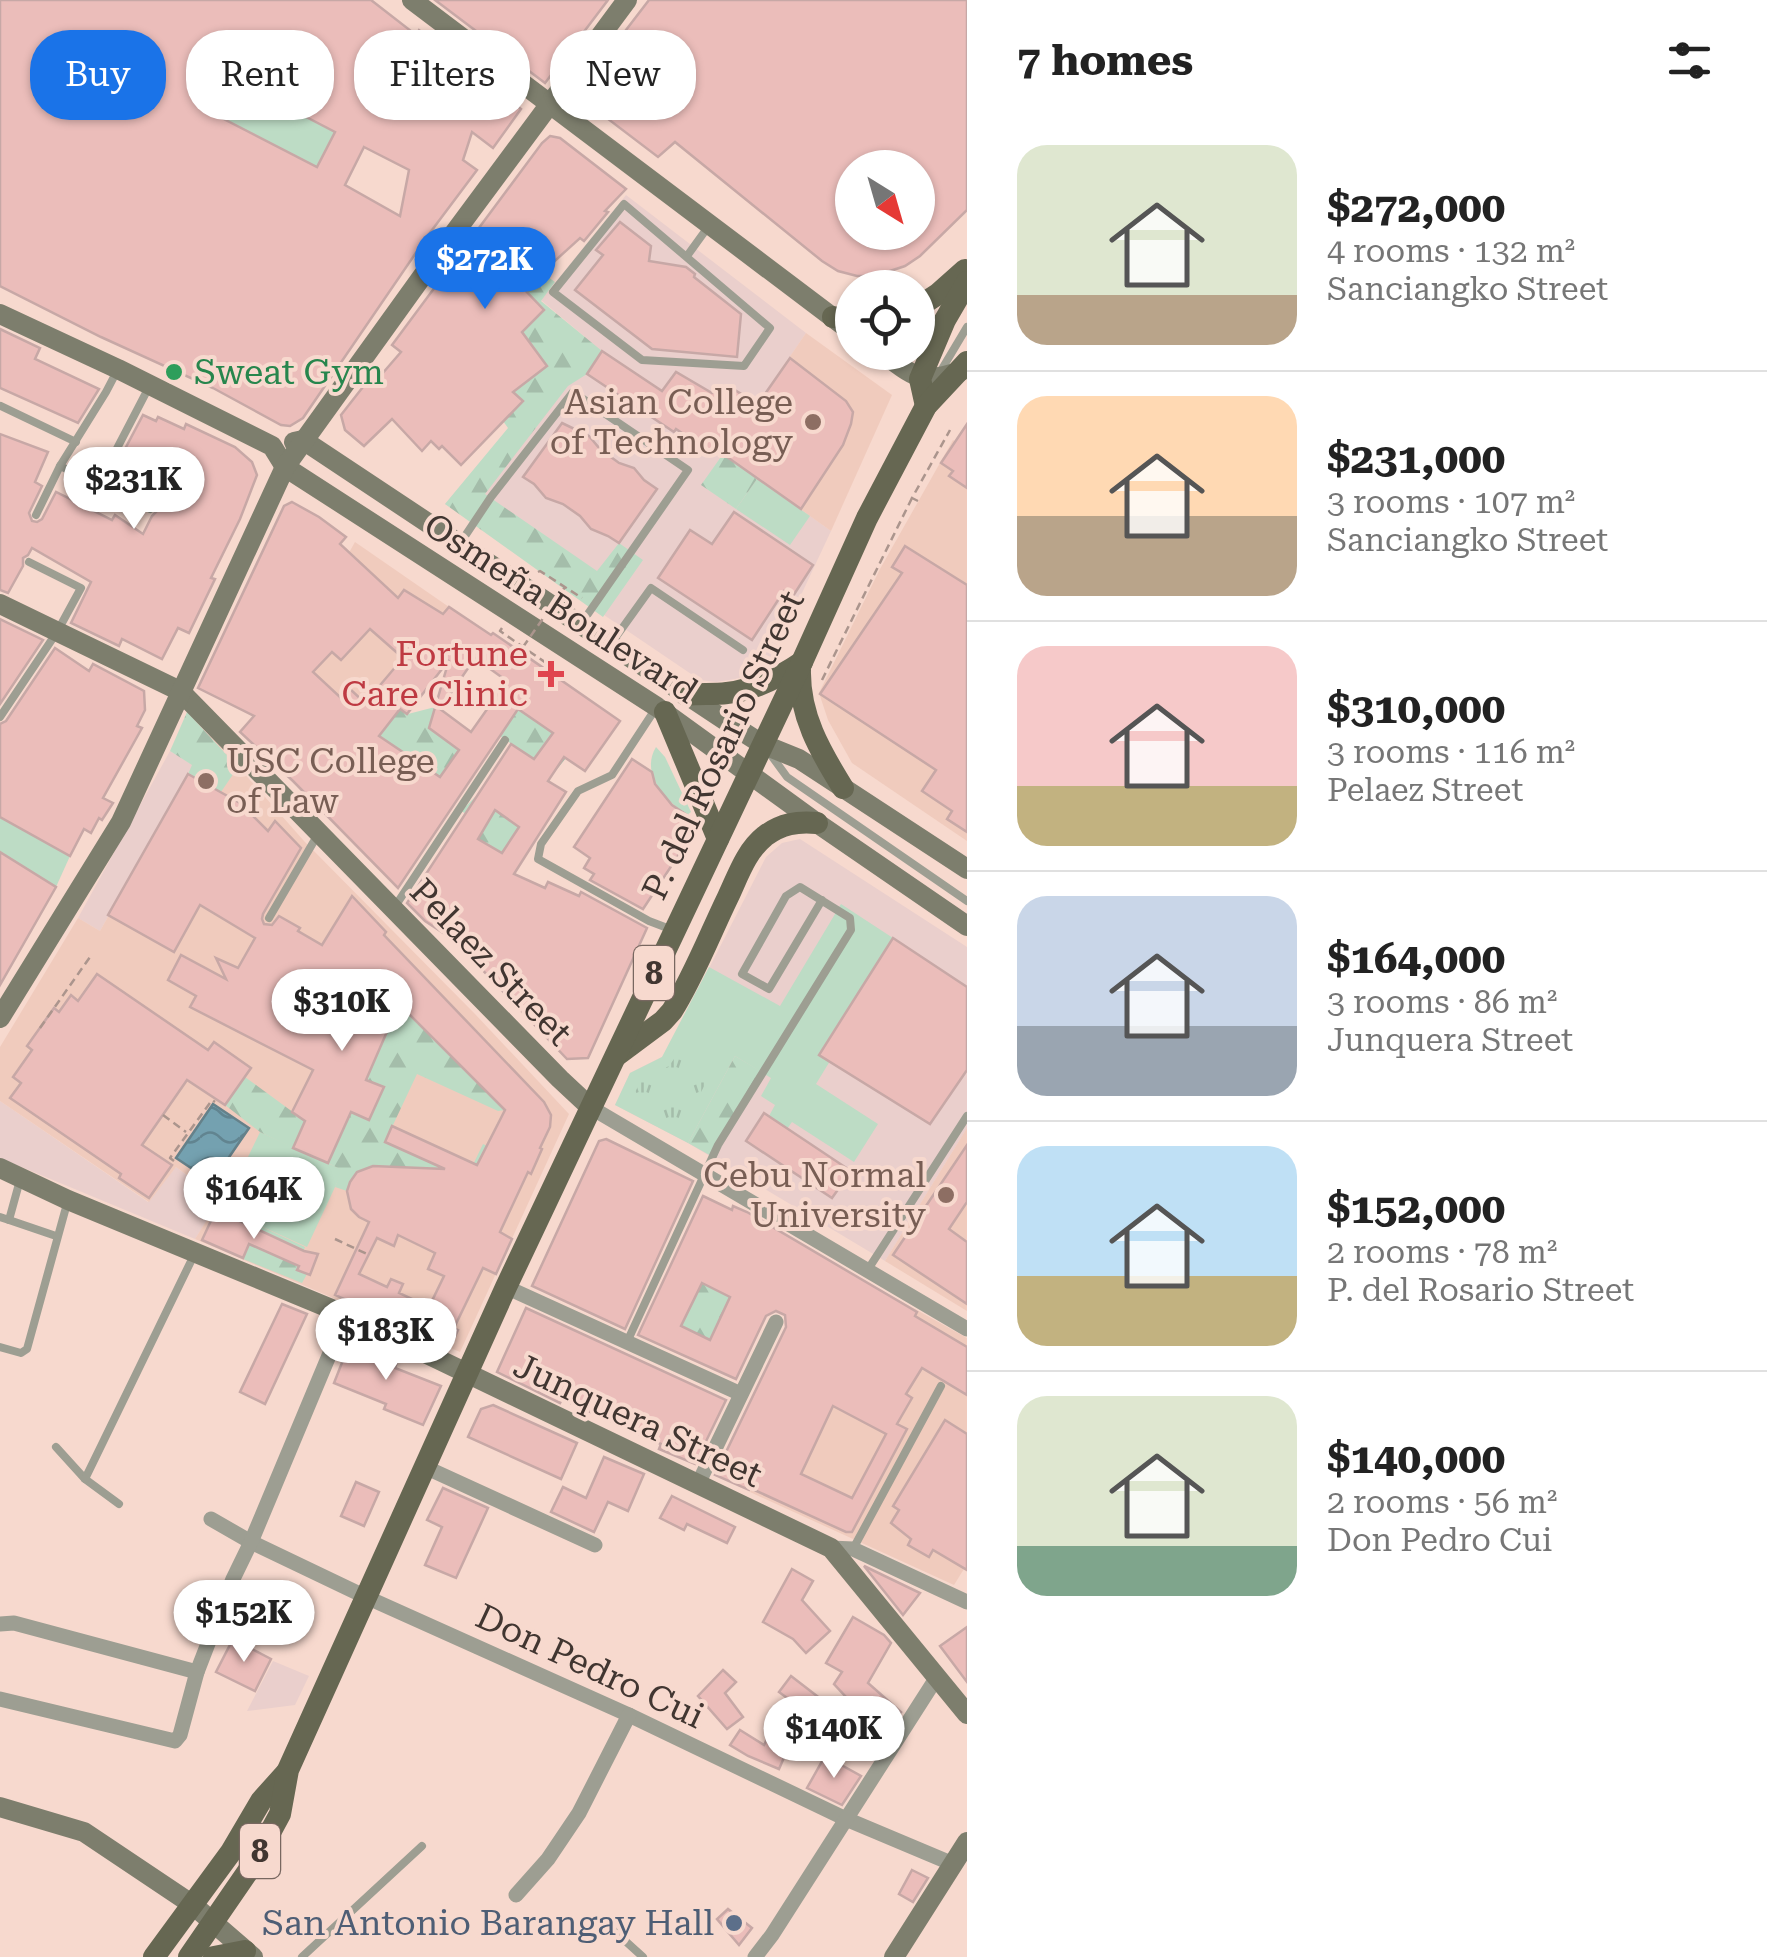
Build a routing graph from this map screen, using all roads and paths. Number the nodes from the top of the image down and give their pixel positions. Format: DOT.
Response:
graph roads {
  1 [pos="412,0"];
  2 [pos="627,0"];
  3 [pos="605,30"];
  4 [pos="550,103"];
  5 [pos="550,105"];
  6 [pos="572,120"];
  7 [pos="710,225"];
  8 [pos="687,256"];
  9 [pos="967,267"];
  10 [pos="967,282"];
  11 [pos="935,296"];
  12 [pos="0,314"];
  13 [pos="835,315"];
  14 [pos="967,327"];
  15 [pos="118,369"];
  16 [pos="950,372"];
  17 [pos="150,385"];
  18 [pos="1,406"];
  19 [pos="926,406"];
  20 [pos="950,430"];
  21 [pos="303,440"];
  22 [pos="76,442"];
  23 [pos="272,446"];
  24 [pos="60,466"];
  25 [pos="285,467"];
  26 [pos="99,483"];
  27 [pos="912,498"];
  28 [pos="918,501"];
  29 [pos="150,508"];
  30 [pos="36,515"];
  31 [pos="459,545"];
  32 [pos="29,562"];
  33 [pos="540,570"];
  34 [pos="564,586"];
  35 [pos="589,602"];
  36 [pos="0,604"];
  37 [pos="580,624"];
  38 [pos="500,631"];
  39 [pos="57,632"];
  40 [pos="610,644"];
  41 [pos="523,648"];
  42 [pos="742,650"];
  43 [pos="549,664"];
  44 [pos="801,664"];
  45 [pos="818,688"];
  46 [pos="180,691"];
  47 [pos="686,695"];
  48 [pos="661,709"];
  49 [pos="0,718"];
  50 [pos="505,740"];
  51 [pos="762,744"];
  52 [pos="748,774"];
  53 [pos="844,788"];
  54 [pos="817,823"];
  55 [pos="319,832"];
  56 [pos="718,839"];
  57 [pos="967,869"];
  58 [pos="822,900"];
  59 [pos="967,901"];
  60 [pos="394,909"];
  61 [pos="269,918"];
  62 [pos="967,926"];
  63 [pos="674,931"];
  64 [pos="90,957"];
  65 [pos="0,1018"];
  66 [pos="40,1028"];
  67 [pos="613,1058"];
  68 [pos="215,1102"];
  69 [pos="590,1107"];
  70 [pos="162,1115"];
  71 [pos="967,1116"];
  72 [pos="188,1134"];
  73 [pos="174,1162"];
  74 [pos="0,1168"];
  75 [pos="705,1174"];
  76 [pos="21,1177"];
  77 [pos="68,1200"];
  78 [pos="5,1218"];
  79 [pos="56,1236"];
  80 [pos="335,1239"];
  81 [pos="196,1252"];
  82 [pos="368,1255"];
  83 [pos="867,1271"];
  84 [pos="506,1287"];
  85 [pos="346,1316"];
  86 [pos="776,1322"];
  87 [pos="967,1330"];
  88 [pos="627,1342"];
  89 [pos="0,1347"];
  90 [pos="466,1374"];
  91 [pos="941,1386"];
  92 [pos="742,1394"];
  93 [pos="56,1447"];
  94 [pos="426,1468"];
  95 [pos="85,1479"];
  96 [pos="698,1484"];
  97 [pos="118,1504"];
  98 [pos="211,1519"];
  99 [pos="251,1542"];
  100 [pos="596,1545"];
  101 [pos="831,1548"];
  102 [pos="853,1549"];
  103 [pos="366,1597"];
  104 [pos="967,1602"];
  105 [pos="0,1624"];
  106 [pos="197,1672"];
  107 [pos="937,1677"];
  108 [pos="0,1699"];
  109 [pos="967,1714"];
  110 [pos="629,1715"];
  111 [pos="288,1770"];
  112 [pos="0,1809"];
  113 [pos="846,1818"];
  114 [pos="967,1842"];
  115 [pos="422,1846"];
  116 [pos="956,1867"];
  117 [pos="516,1895"];
  118 [pos="193,1906"];
  119 [pos="214,1924"];
  120 [pos="612,1929"];
  121 [pos="249,1954"];
  122 [pos="154,1957"];
  123 [pos="189,1957"];
  124 [pos="214,1957"];
  125 [pos="302,1957"];
  126 [pos="642,1957"];
  127 [pos="755,1957"];
  128 [pos="894,1957"];
  1 -- 4 [label="street"];
  2 -- 3 [label="street"];
  5 -- 21 [label="street"];
  6 -- 7 [label="street"];
  7 -- 8 [label="lane"];
  7 -- 13 [label="street"];
  8 -- 8 [label="lane"];
  9 -- 11 [label="main road"];
  10 -- 16 [label="main road, 8"];
  12 -- 15 [label="street"];
  14 -- 16 [label="lane"];
  15 -- 17 [label="street"];
  15 -- 22 [label="lane"];
  16 -- 19 [label="main road, 8"];
  16 -- 19 [label="main road"];
  17 -- 23 [label="street"];
  17 -- 26 [label="lane"];
  18 -- 22 [label="lane"];
  19 -- 44 [label="main road, P. del Rosario Street / 8"];
  20 -- 27 [label="path"];
  21 -- 23 [label="street"];
  21 -- 25 [label="street"];
  21 -- 31 [label="street, Osmeña Boulevard"];
  22 -- 24 [label="lane"];
  23 -- 25 [label="street, Osmeña Boulevard"];
  24 -- 26 [label="lane"];
  24 -- 30 [label="lane"];
  25 -- 46 [label="street"];
  25 -- 48 [label="street, Osmeña Boulevard"];
  26 -- 29 [label="lane"];
  27 -- 28 [label="path"];
  27 -- 45 [label="path"];
  31 -- 37 [label="street, Osmeña Boulevard"];
  31 -- 37 [label="lane"];
  32 -- 39 [label="lane"];
  33 -- 34 [label="path"];
  34 -- 35 [label="path"];
  34 -- 41 [label="path, bridge"];
  36 -- 39 [label="street, Pelaez Street"];
  37 -- 40 [label="street, Osmeña Boulevard"];
  38 -- 41 [label="path"];
  39 -- 46 [label="street, Pelaez Street"];
  39 -- 49 [label="lane"];
  40 -- 42 [label="lane"];
  40 -- 47 [label="street, Osmeña Boulevard"];
  41 -- 43 [label="path"];
  44 -- 47 [label="main road"];
  44 -- 51 [label="main road, P. del Rosario Street / 8"];
  44 -- 53 [label="main road"];
  46 -- 55 [label="street, Pelaez Street"];
  46 -- 65 [label="street"];
  47 -- 51 [label="street, Osmeña Boulevard"];
  48 -- 52 [label="street, Osmeña Boulevard"];
  48 -- 56 [label="main road"];
  48 -- 63 [label="lane"];
  50 -- 60 [label="lane"];
  51 -- 52 [label="main road, P. del Rosario Street / 8"];
  51 -- 53 [label="street, Osmeña Boulevard"];
  51 -- 59 [label="lane"];
  52 -- 54 [label="street, Osmeña Boulevard"];
  52 -- 56 [label="main road, P. del Rosario Street / 8"];
  53 -- 57 [label="street, Osmeña Boulevard"];
  54 -- 62 [label="street, Osmeña Boulevard"];
  54 -- 67 [label="main road"];
  55 -- 60 [label="street, Pelaez Street"];
  55 -- 61 [label="lane"];
  56 -- 63 [label="main road, P. del Rosario Street / 8"];
  58 -- 58 [label="lane"];
  58 -- 75 [label="lane"];
  60 -- 69 [label="street, Pelaez Street"];
  63 -- 67 [label="main road, P. del Rosario Street / 8"];
  64 -- 66 [label="path"];
  67 -- 69 [label="main road, P. del Rosario Street / 8"];
  68 -- 72 [label="path"];
  69 -- 75 [label="street, Pelaez Street"];
  69 -- 84 [label="main road, P. del Rosario Street / 8"];
  70 -- 72 [label="path"];
  71 -- 83 [label="lane"];
  72 -- 73 [label="path"];
  74 -- 76 [label="street, Junquera Street"];
  75 -- 83 [label="street, Pelaez Street"];
  75 -- 88 [label="lane"];
  76 -- 77 [label="street, Junquera Street"];
  76 -- 78 [label="lane"];
  77 -- 79 [label="lane"];
  77 -- 81 [label="street, Junquera Street"];
  78 -- 79 [label="lane"];
  79 -- 89 [label="lane"];
  80 -- 82 [label="path"];
  81 -- 85 [label="street, Junquera Street"];
  81 -- 95 [label="lane"];
  83 -- 87 [label="street, Pelaez Street"];
  84 -- 88 [label="street"];
  84 -- 90 [label="main road, P. del Rosario Street / 8"];
  85 -- 90 [label="street, Junquera Street"];
  85 -- 99 [label="street"];
  86 -- 92 [label="street"];
  88 -- 92 [label="street"];
  90 -- 94 [label="main road, P. del Rosario Street / 8"];
  90 -- 96 [label="street, Junquera Street"];
  91 -- 102 [label="lane"];
  92 -- 96 [label="street"];
  93 -- 95 [label="lane"];
  94 -- 100 [label="street"];
  94 -- 103 [label="main road, P. del Rosario Street / 8"];
  95 -- 97 [label="lane"];
  96 -- 101 [label="street, Junquera Street"];
  98 -- 99 [label="street, Don Pedro Cui"];
  99 -- 103 [label="street, Don Pedro Cui"];
  99 -- 106 [label="street"];
  101 -- 102 [label="street"];
  101 -- 107 [label="street, Junquera Street"];
  102 -- 104 [label="street"];
  103 -- 110 [label="street, Don Pedro Cui"];
  103 -- 111 [label="main road, P. del Rosario Street / 8"];
  105 -- 106 [label="street"];
  106 -- 108 [label="street"];
  107 -- 109 [label="street, Junquera Street"];
  107 -- 113 [label="street"];
  110 -- 113 [label="street, Don Pedro Cui"];
  110 -- 117 [label="street"];
  111 -- 118 [label="main road, P. del Rosario Street / 8"];
  111 -- 119 [label="main road, P. del Rosario Street / 8"];
  112 -- 118 [label="street"];
  113 -- 116 [label="street, Don Pedro Cui"];
  113 -- 127 [label="street"];
  114 -- 116 [label="street"];
  115 -- 125 [label="lane"];
  116 -- 128 [label="street"];
  118 -- 119 [label="street"];
  118 -- 122 [label="main road, P. del Rosario Street / 8"];
  119 -- 121 [label="street"];
  119 -- 123 [label="main road, P. del Rosario Street / 8"];
  120 -- 126 [label="lane"];
  121 -- 124 [label="main road"];
}
